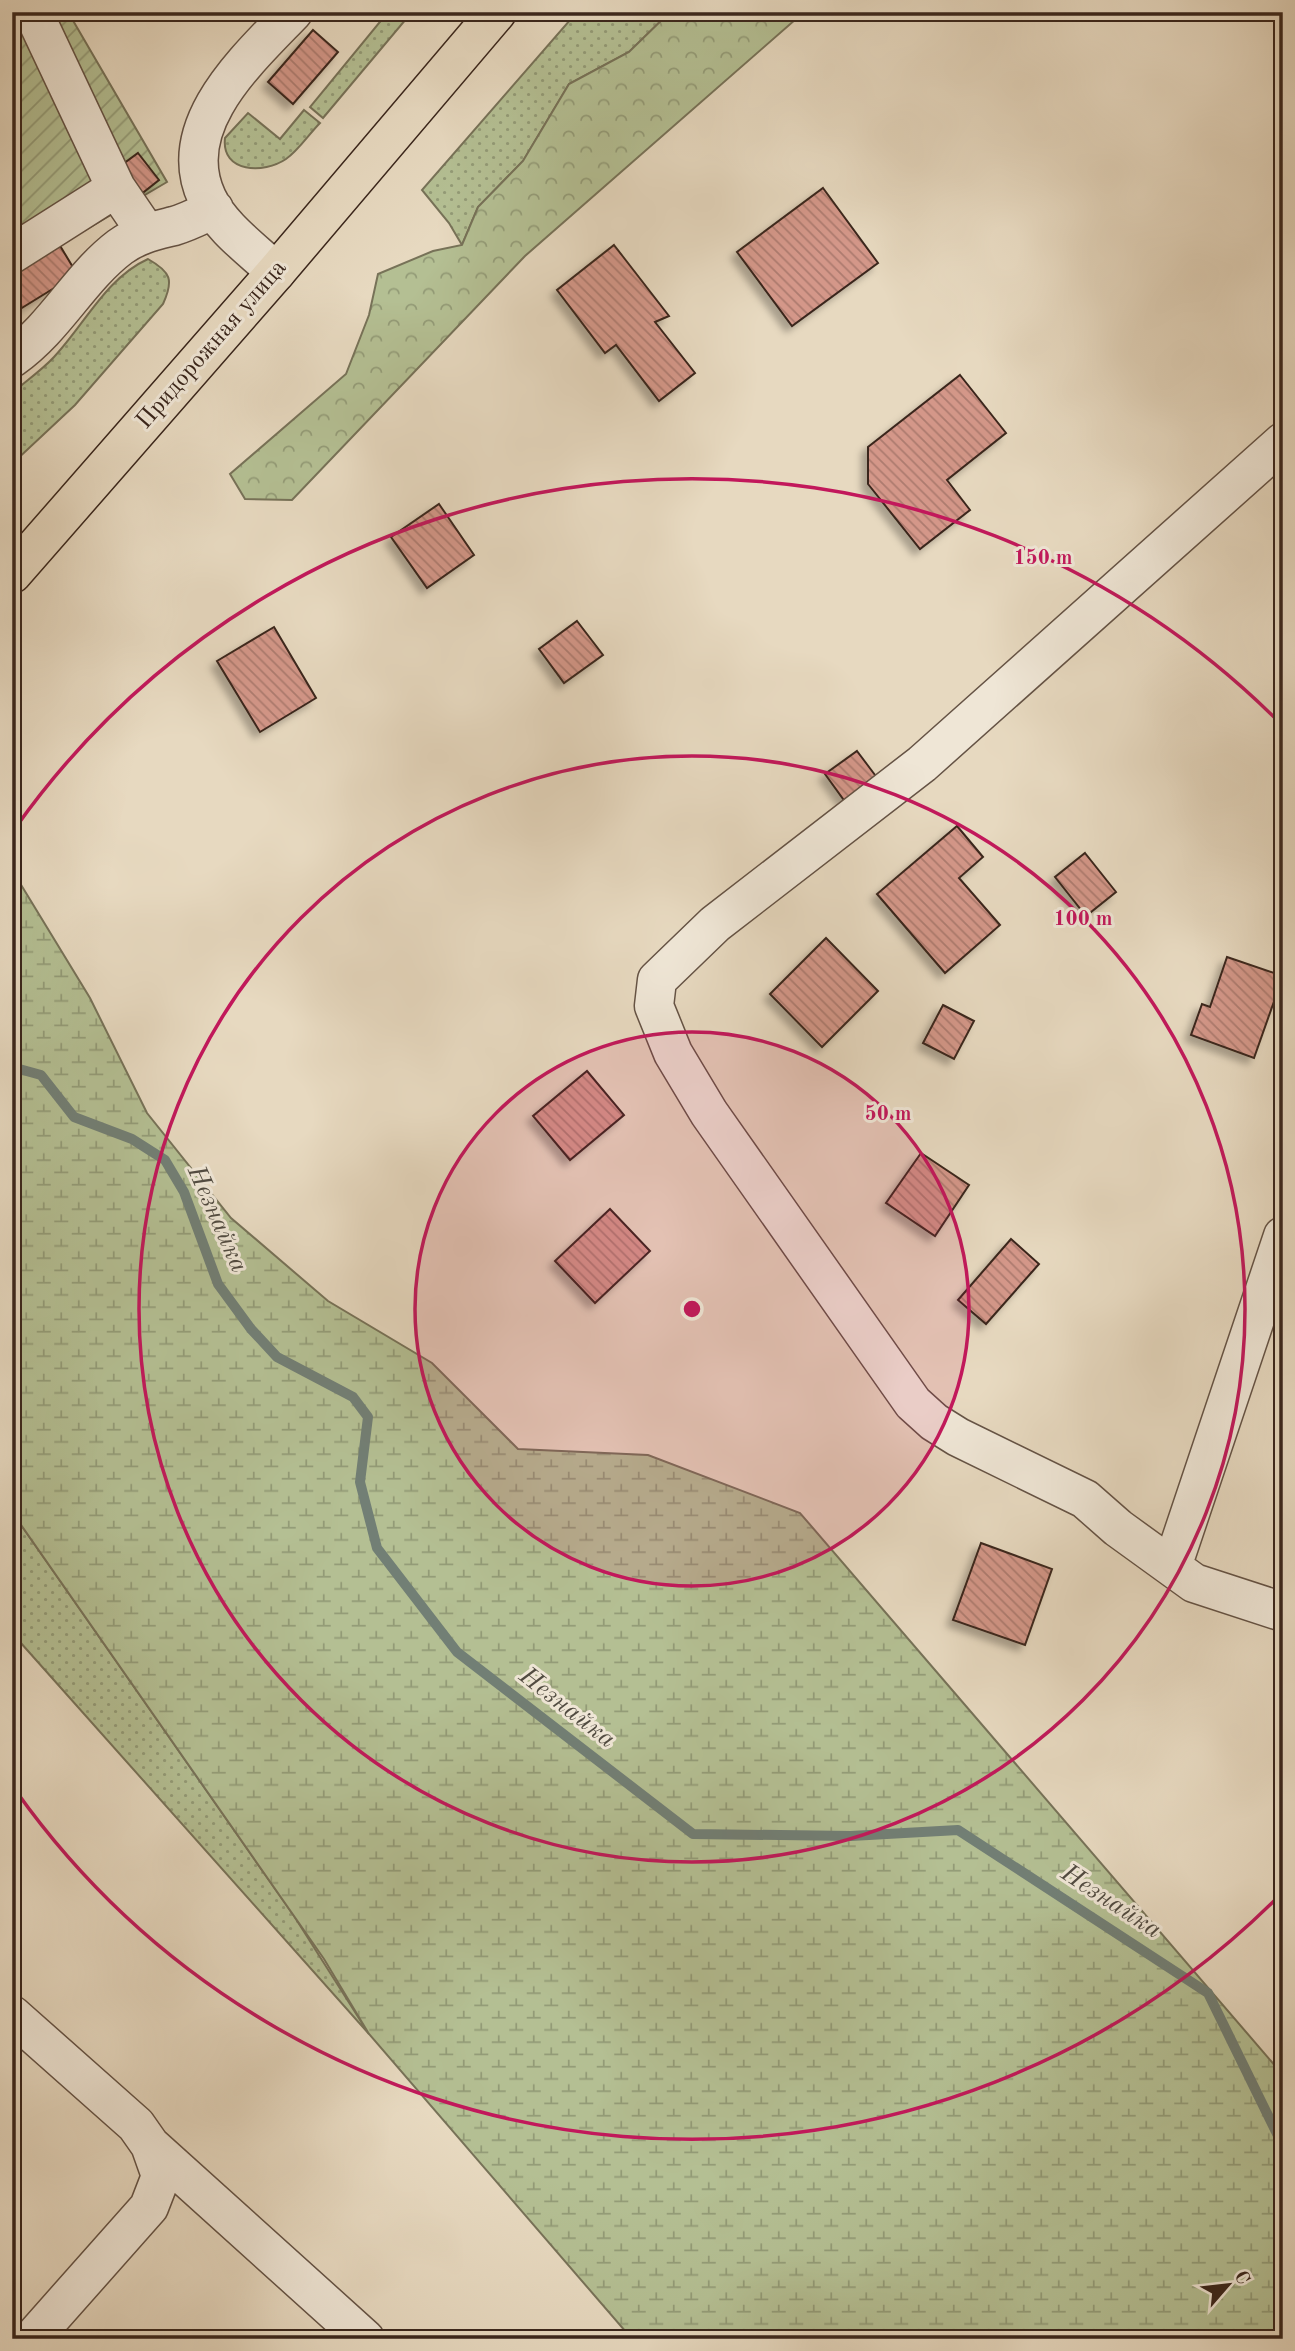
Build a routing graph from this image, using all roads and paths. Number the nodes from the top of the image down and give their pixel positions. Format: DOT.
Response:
graph roads {
  1 [pos="33,12"];
  2 [pos="293,12"];
  3 [pos="497,12"];
  4 [pos="116,188"];
  5 [pos="214,209"];
  6 [pos="146,233"];
  7 [pos="12,254"];
  8 [pos="276,272"];
  9 [pos="12,359"];
  10 [pos="1283,442"];
  11 [pos="12,574"];
  12 [pos="1283,1236"];
  13 [pos="1172,1567"];
  14 [pos="1283,1612"];
  15 [pos="12,2015"];
  16 [pos="150,2145"];
  17 [pos="32,2339"];
  18 [pos="365,2339"];
  1 -- 4 [label="street"];
  2 -- 5 [label="street"];
  3 -- 8 [label="main road, Придорожная улица"];
  4 -- 6 [label="street"];
  4 -- 7 [label="street"];
  5 -- 6 [label="street"];
  5 -- 8 [label="street"];
  6 -- 9 [label="street"];
  8 -- 11 [label="main road, Придорожная улица"];
  10 -- 13 [label="street"];
  12 -- 13 [label="street"];
  13 -- 14 [label="street"];
  15 -- 16 [label="street"];
  16 -- 17 [label="street"];
  16 -- 18 [label="street"];
}
